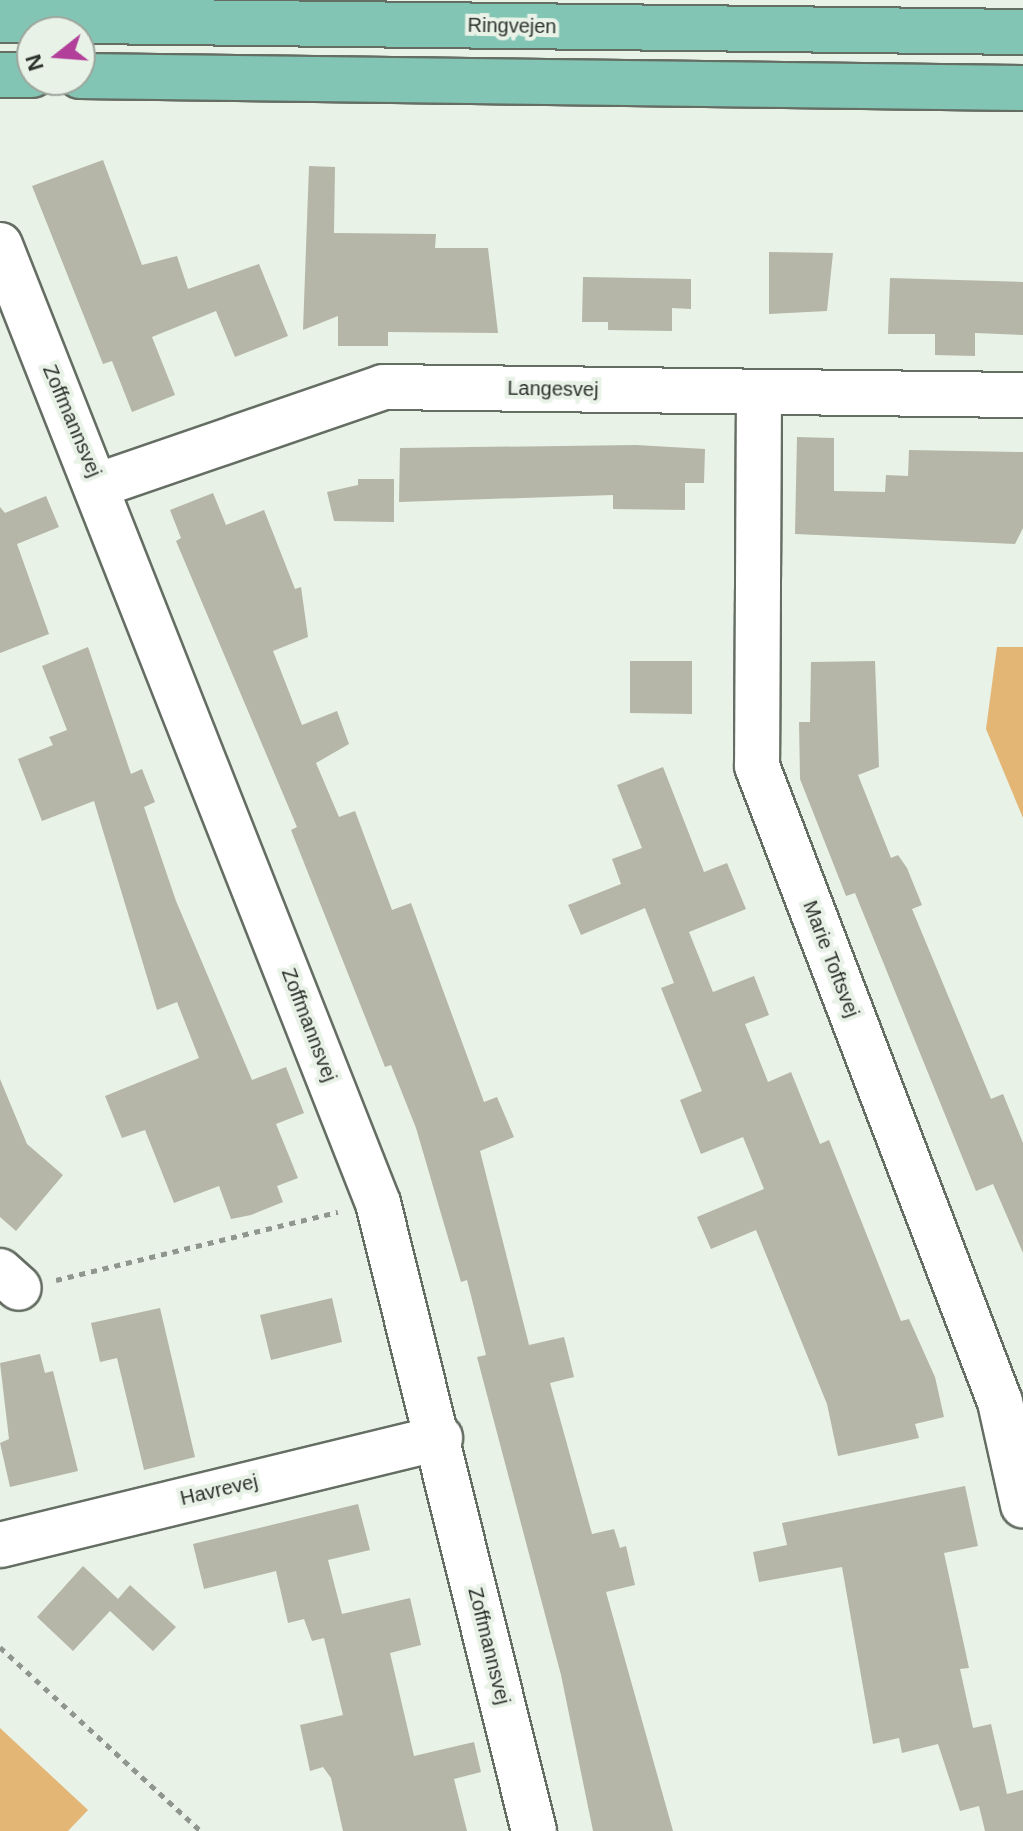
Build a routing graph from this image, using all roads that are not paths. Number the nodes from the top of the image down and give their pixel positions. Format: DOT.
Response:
graph roads {
  1 [pos="0,20"];
  2 [pos="1023,32"];
  3 [pos="96,76"];
  4 [pos="1023,88"];
  5 [pos="0,245"];
  6 [pos="8,289"];
  7 [pos="759,392"];
  8 [pos="1023,395"];
  9 [pos="99,485"];
  10 [pos="1012,1397"];
  11 [pos="440,1438"];
  12 [pos="1023,1505"];
  13 [pos="0,1545"];
  14 [pos="534,1831"];
  1 -- 2 [label="main road, Ringvejen"];
  3 -- 4 [label="main road"];
  5 -- 6 [label="street, Zoffmannsvej"];
  6 -- 9 [label="street, Zoffmannsvej"];
  7 -- 8 [label="street, Langesvej"];
  7 -- 9 [label="street, Langesvej"];
  7 -- 10 [label="street, Marie Toftsvej"];
  9 -- 11 [label="street, Zoffmannsvej"];
  10 -- 12 [label="street, Marie Toftsvej"];
  11 -- 13 [label="street, Havrevej"];
  11 -- 14 [label="street, Zoffmannsvej"];
}
